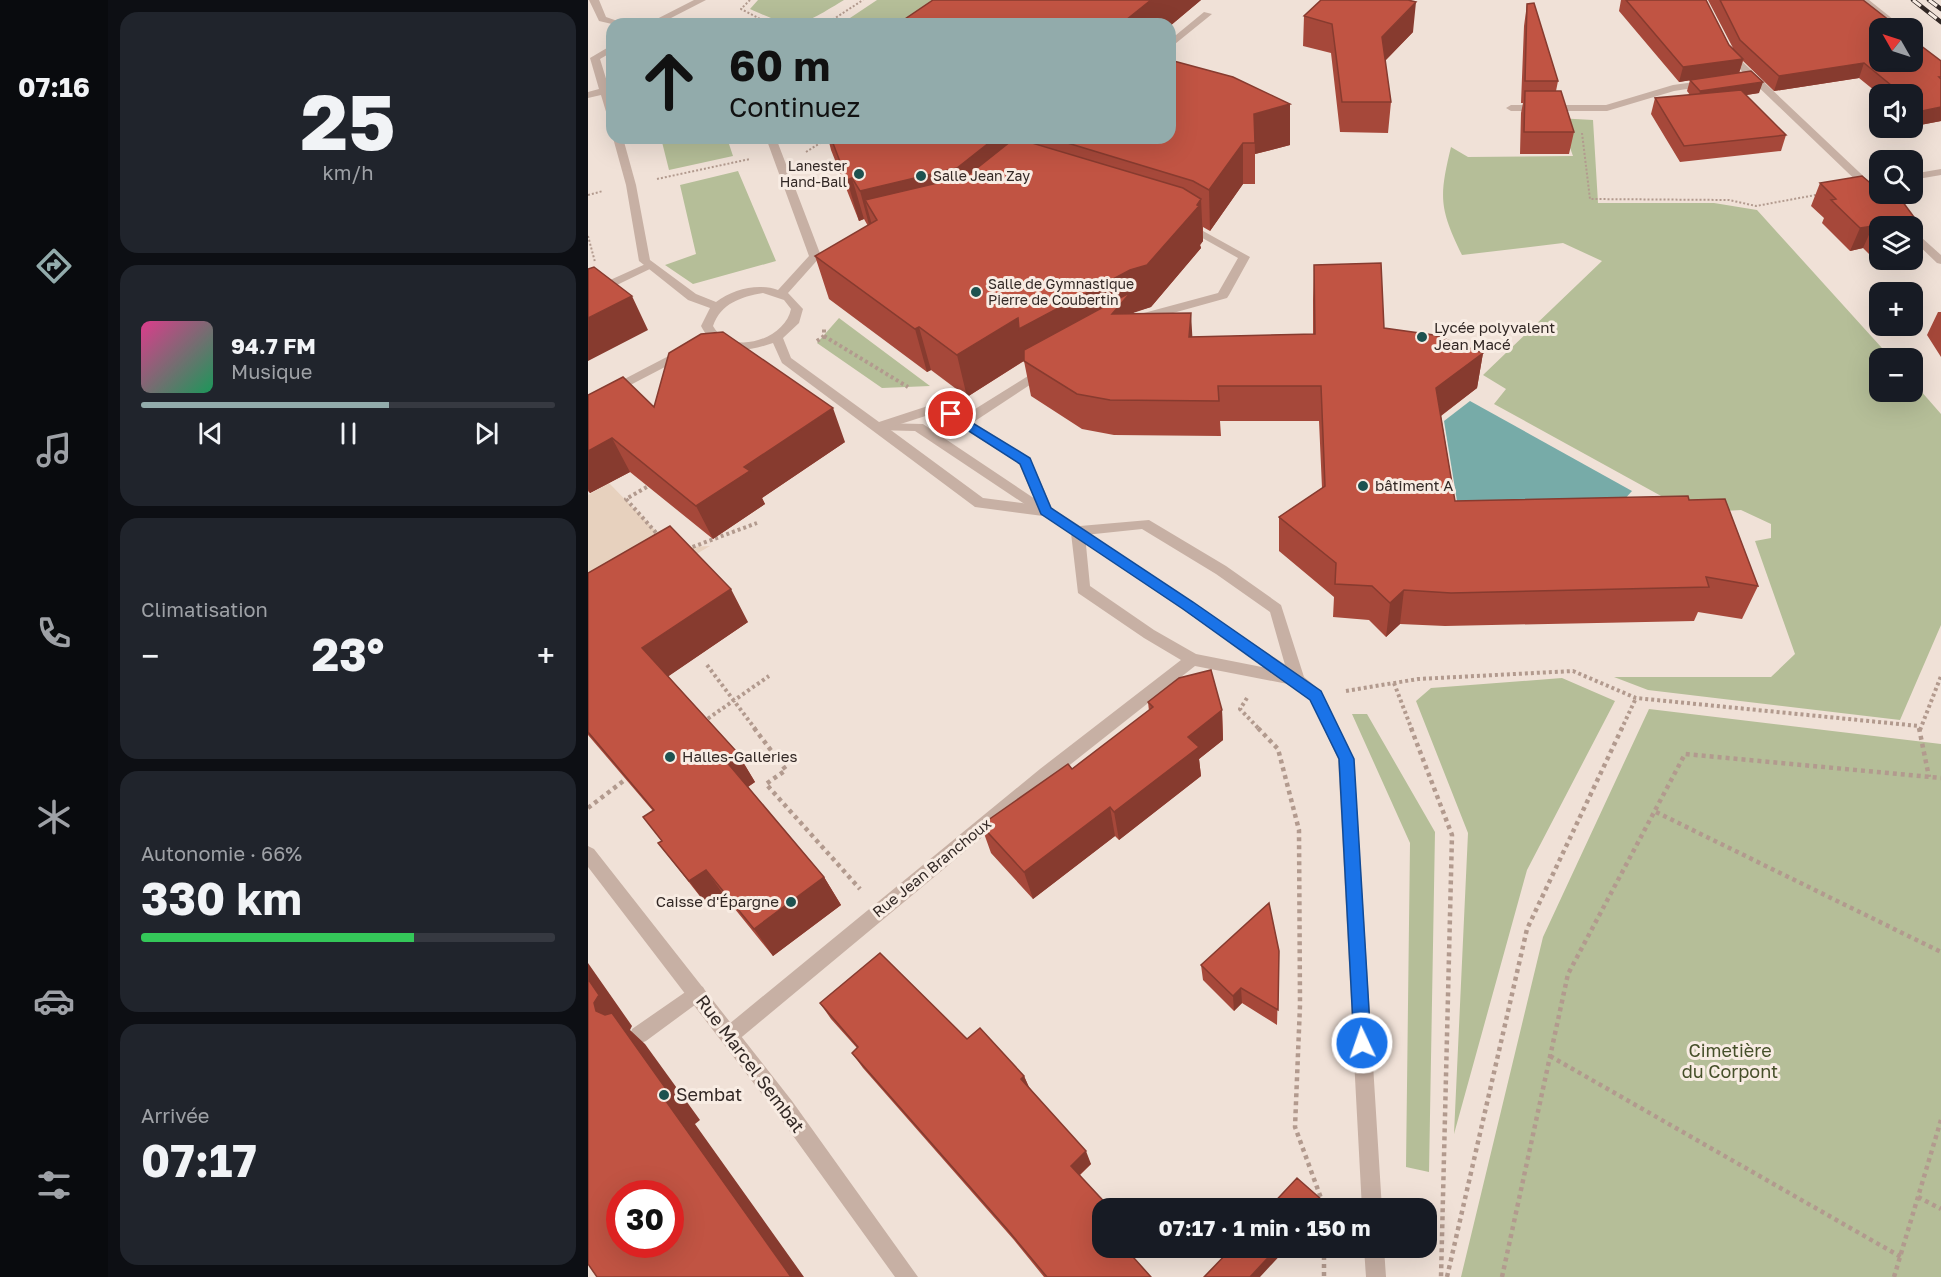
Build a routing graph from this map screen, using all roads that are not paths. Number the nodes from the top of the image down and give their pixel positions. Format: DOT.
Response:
graph roads {
  1 [pos="594,0"];
  2 [pos="701,0"];
  3 [pos="1863,0"];
  4 [pos="686,3"];
  5 [pos="1207,14"];
  6 [pos="662,18"];
  7 [pos="1886,18"];
  8 [pos="606,20"];
  9 [pos="1176,40"];
  10 [pos="1725,47"];
  11 [pos="606,52"];
  12 [pos="1717,82"];
  13 [pos="605,91"];
  14 [pos="606,94"];
  15 [pos="588,95"];
  16 [pos="1510,108"];
  17 [pos="620,144"];
  18 [pos="773,144"];
  19 [pos="1941,172"];
  20 [pos="1923,175"];
  21 [pos="1867,185"];
  22 [pos="1178,222"];
  23 [pos="1923,243"];
  24 [pos="1941,261"];
  25 [pos="650,265"];
  26 [pos="782,293"];
  27 [pos="588,295"];
  28 [pos="717,307"];
  29 [pos="1118,328"];
  30 [pos="777,338"];
  31 [pos="704,343"];
  32 [pos="1056,363"];
  33 [pos="588,403"];
  34 [pos="964,422"];
  35 [pos="878,428"];
  36 [pos="1046,511"];
  37 [pos="1078,531"];
  38 [pos="1193,659"];
  39 [pos="1297,680"];
  40 [pos="588,854"];
  41 [pos="697,993"];
  42 [pos="639,1035"];
  43 [pos="730,1035"];
  44 [pos="1371,1198"];
  45 [pos="1375,1258"];
  46 [pos="908,1277"];
  47 [pos="1376,1277"];
  1 -- 8 [label="street"];
  2 -- 4 [label="street"];
  3 -- 7 [label="street"];
  4 -- 6 [label="street"];
  5 -- 9 [label="street"];
  10 -- 21 [label="street"];
  11 -- 13 [label="street"];
  12 -- 16 [label="street"];
  13 -- 14 [label="street"];
  13 -- 15 [label="street"];
  17 -- 25 [label="street"];
  18 -- 26 [label="street"];
  19 -- 20 [label="street"];
  22 -- 29 [label="street"];
  23 -- 24 [label="street"];
  25 -- 27 [label="street"];
  25 -- 28 [label="street"];
  26 -- 28 [label="street"];
  26 -- 30 [label="street"];
  28 -- 31 [label="street"];
  30 -- 31 [label="street"];
  30 -- 35 [label="street"];
  31 -- 33 [label="street"];
  32 -- 34 [label="street"];
  34 -- 35 [label="street"];
  34 -- 36 [label="street"];
  35 -- 36 [label="street"];
  35 -- 36 [label="street"];
  36 -- 37 [label="street"];
  37 -- 38 [label="street"];
  37 -- 39 [label="street"];
  37 -- 39 [label="street"];
  38 -- 39 [label="street"];
  38 -- 43 [label="street, Rue Jean Branchoux"];
  39 -- 44 [label="street"];
  40 -- 41 [label="street, Rue Marcel Sembat"];
  41 -- 42 [label="street"];
  41 -- 43 [label="street, Rue Marcel Sembat"];
  43 -- 46 [label="street, Rue Marcel Sembat"];
  45 -- 47 [label="street"];
}
